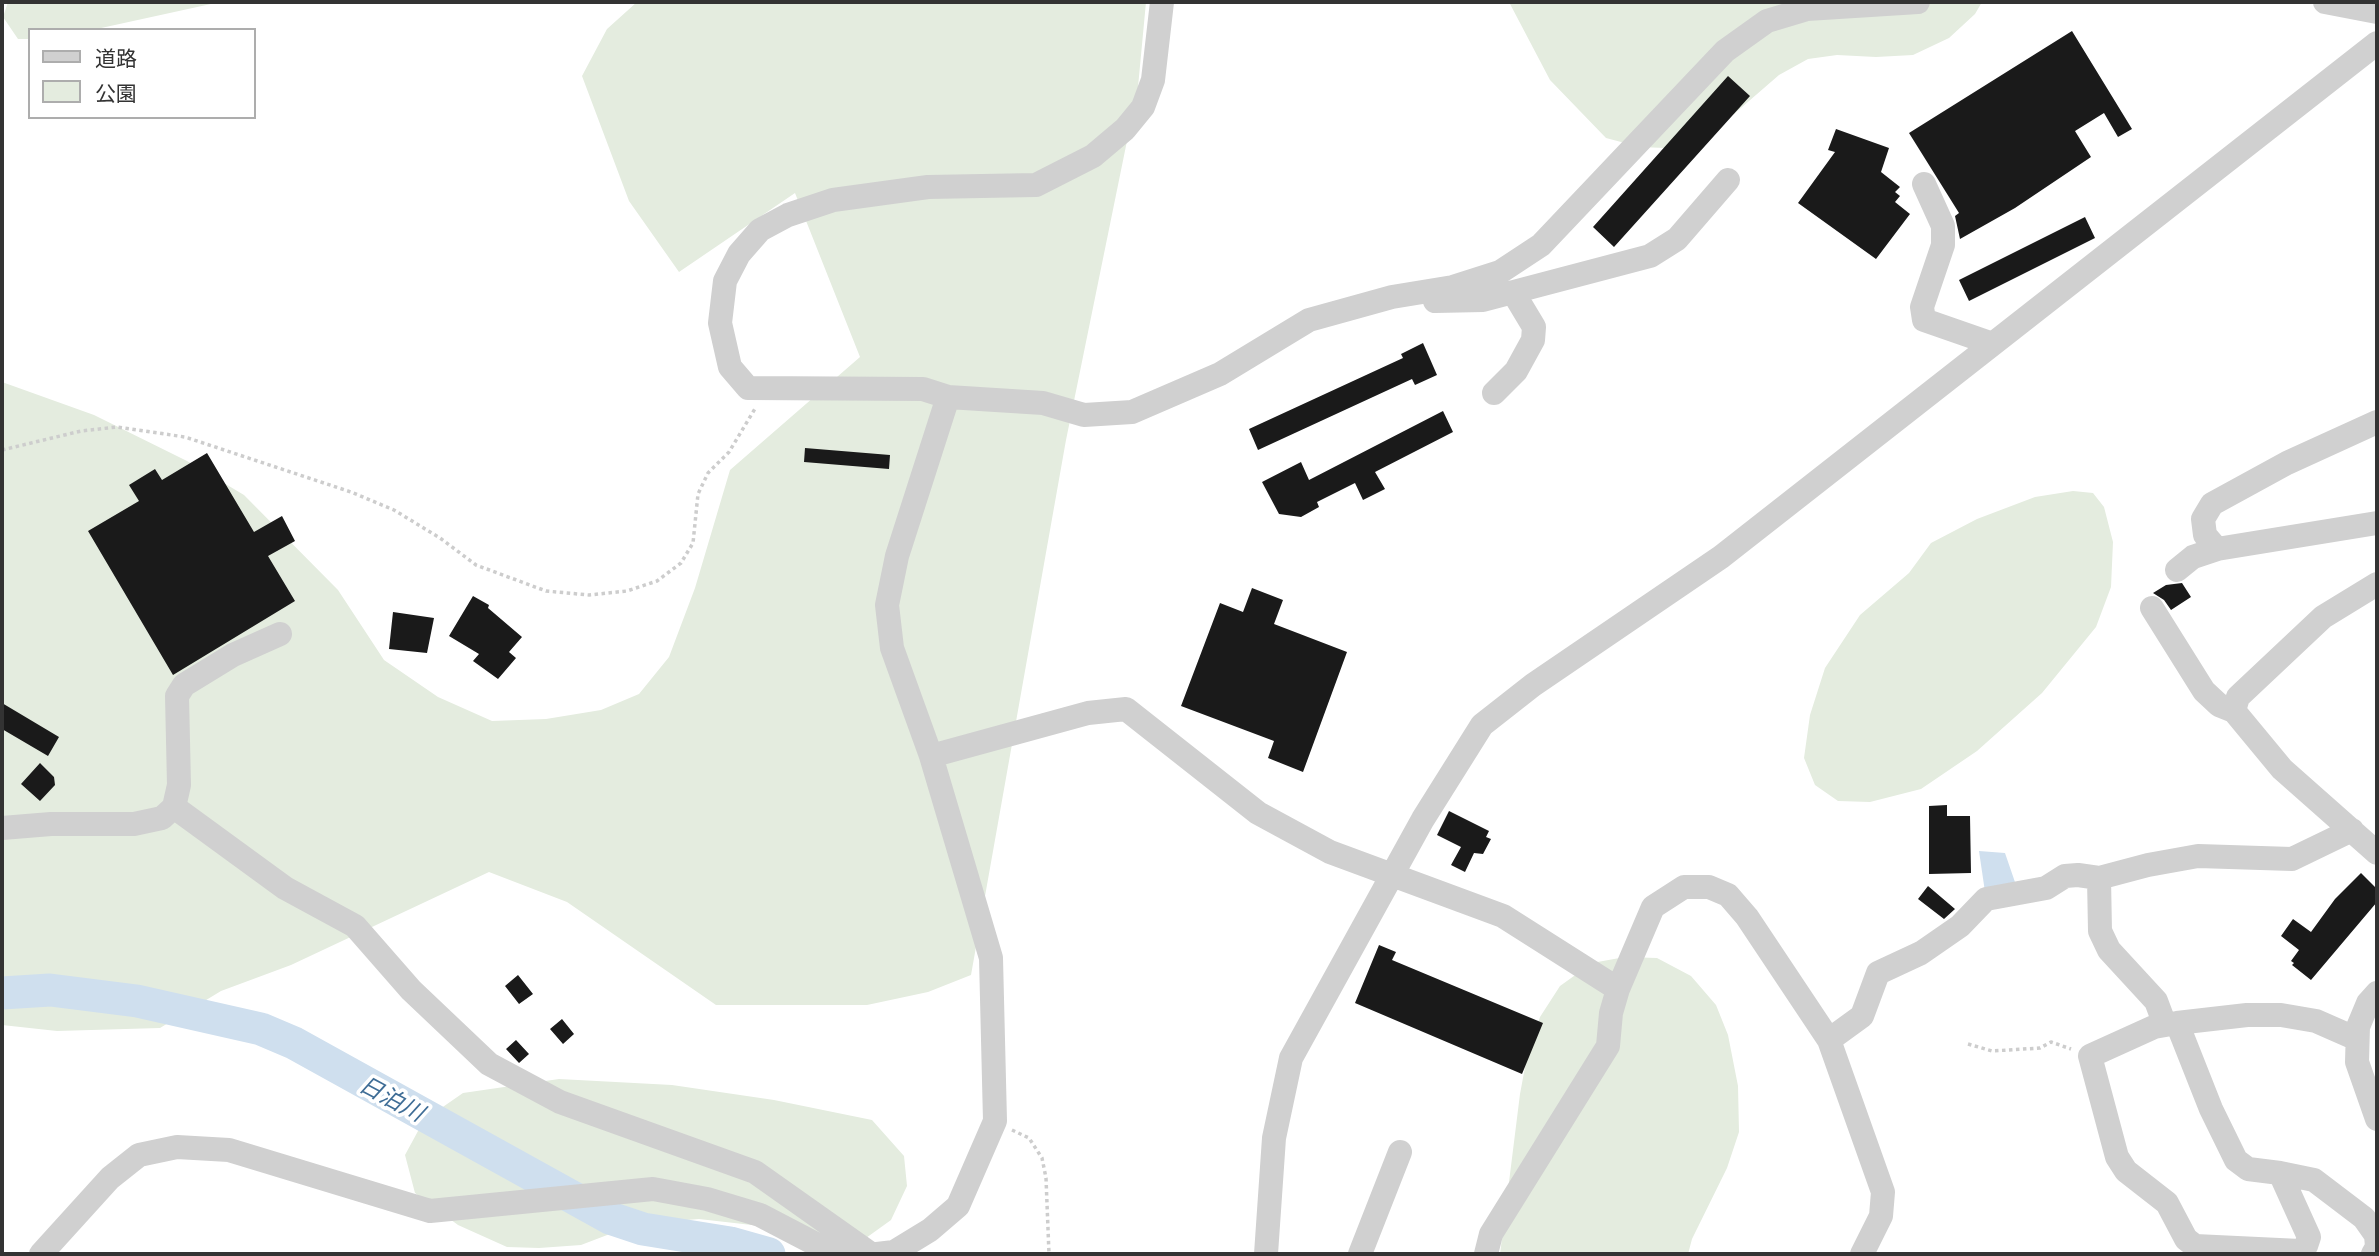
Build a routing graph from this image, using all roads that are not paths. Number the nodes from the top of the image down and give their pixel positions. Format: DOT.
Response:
graph roads {
  1 [pos="1162,2"];
  2 [pos="1909,2"];
  3 [pos="2325,2"];
  4 [pos="2377,12"];
  5 [pos="2377,43"];
  6 [pos="1728,180"];
  7 [pos="1924,184"];
  8 [pos="1513,292"];
  9 [pos="1411,294"];
  10 [pos="1993,344"];
  11 [pos="1494,393"];
  12 [pos="948,397"];
  13 [pos="2377,422"];
  14 [pos="2377,523"];
  15 [pos="2217,549"];
  16 [pos="2177,570"];
  17 [pos="2377,584"];
  18 [pos="2152,608"];
  19 [pos="280,634"];
  20 [pos="2234,712"];
  21 [pos="931,756"];
  22 [pos="174,807"];
  23 [pos="4,825"];
  24 [pos="2352,830"];
  25 [pos="2377,853"];
  26 [pos="1394,873"];
  27 [pos="2099,878"];
  28 [pos="1618,989"];
  29 [pos="2377,993"];
  30 [pos="2171,1024"];
  31 [pos="2357,1039"];
  32 [pos="1829,1040"];
  33 [pos="2377,1119"];
  34 [pos="1400,1152"];
  35 [pos="2280,1173"];
  36 [pos="1273,1252"];
  37 [pos="41,1254"];
  38 [pos="868,1254"];
  39 [pos="877,1254"];
  40 [pos="1360,1254"];
  41 [pos="1486,1254"];
  42 [pos="1861,1254"];
  43 [pos="2373,1254"];
  1 -- 12 [label="street"];
  2 -- 9 [label="street"];
  3 -- 4 [label="street"];
  5 -- 10 [label="street"];
  6 -- 8 [label="street"];
  7 -- 10 [label="street"];
  8 -- 9 [label="street"];
  8 -- 11 [label="street"];
  9 -- 12 [label="street"];
  10 -- 26 [label="street"];
  12 -- 21 [label="street"];
  13 -- 15 [label="street"];
  14 -- 15 [label="street"];
  15 -- 16 [label="street"];
  17 -- 20 [label="street"];
  18 -- 20 [label="street"];
  19 -- 22 [label="street"];
  20 -- 24 [label="street"];
  21 -- 26 [label="street"];
  21 -- 39 [label="street"];
  22 -- 23 [label="street"];
  22 -- 38 [label="street"];
  24 -- 25 [label="street"];
  24 -- 27 [label="street"];
  26 -- 28 [label="street"];
  26 -- 36 [label="street"];
  27 -- 30 [label="street"];
  27 -- 32 [label="street"];
  28 -- 32 [label="street"];
  28 -- 41 [label="street"];
  29 -- 31 [label="street"];
  30 -- 31 [label="street"];
  30 -- 35 [label="street"];
  30 -- 35 [label="street"];
  31 -- 33 [label="street"];
  32 -- 42 [label="street"];
  34 -- 40 [label="street"];
  35 -- 43 [label="street"];
  37 -- 38 [label="street"];
}
